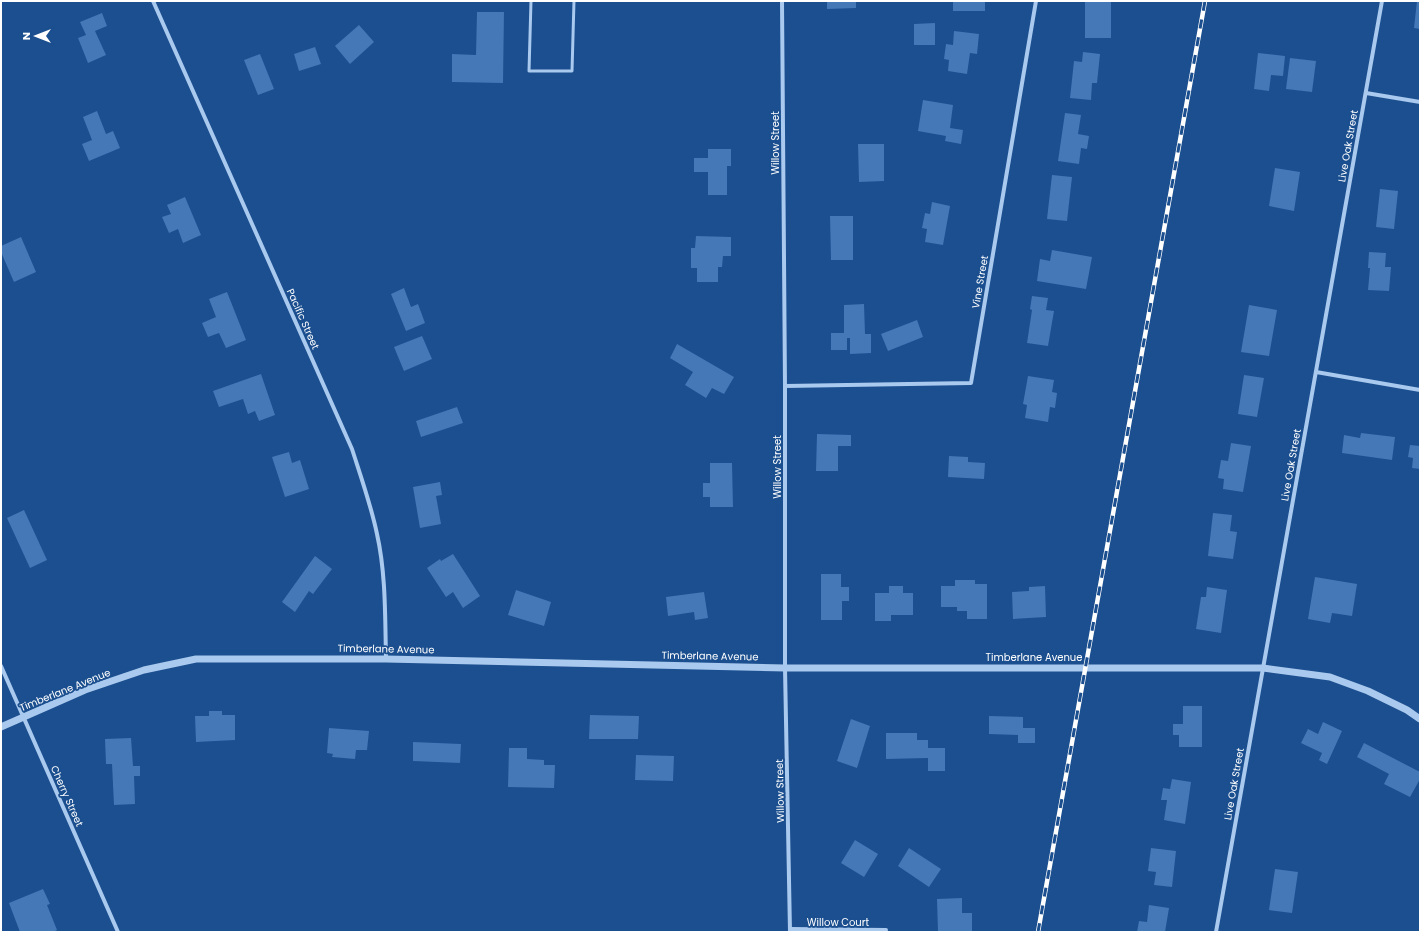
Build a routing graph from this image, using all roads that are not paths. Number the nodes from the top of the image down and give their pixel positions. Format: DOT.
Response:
graph roads {
  1 [pos="153,1"];
  2 [pos="531,1"];
  3 [pos="574,1"];
  4 [pos="782,1"];
  5 [pos="1036,1"];
  6 [pos="1382,1"];
  7 [pos="1366,93"];
  8 [pos="1420,102"];
  9 [pos="1316,372"];
  10 [pos="785,386"];
  11 [pos="1420,390"];
  12 [pos="386,658"];
  13 [pos="1,666"];
  14 [pos="785,668"];
  15 [pos="1263,668"];
  16 [pos="23,717"];
  17 [pos="1420,719"];
  18 [pos="1,727"];
  19 [pos="886,930"];
  20 [pos="790,931"];
  21 [pos="118,932"];
  22 [pos="1216,932"];
  1 -- 12 [label="street, Pacific Street"];
  2 -- 3 [label="lane"];
  4 -- 10 [label="street, Willow Street"];
  5 -- 10 [label="street, Vine Street"];
  6 -- 7 [label="street, Live Oak Street"];
  7 -- 8 [label="street"];
  7 -- 9 [label="street, Live Oak Street"];
  9 -- 11 [label="street"];
  9 -- 15 [label="street, Live Oak Street"];
  10 -- 14 [label="street, Willow Street"];
  12 -- 14 [label="street, Timberlane Avenue"];
  12 -- 16 [label="street, Timberlane Avenue"];
  13 -- 16 [label="street, Cherry Street"];
  14 -- 15 [label="street, Timberlane Avenue"];
  14 -- 20 [label="street, Willow Street"];
  15 -- 17 [label="street, Timberlane Avenue"];
  15 -- 22 [label="street, Live Oak Street"];
  16 -- 18 [label="street, Timberlane Avenue"];
  16 -- 21 [label="street, Cherry Street"];
  19 -- 20 [label="street, Willow Court"];
}
